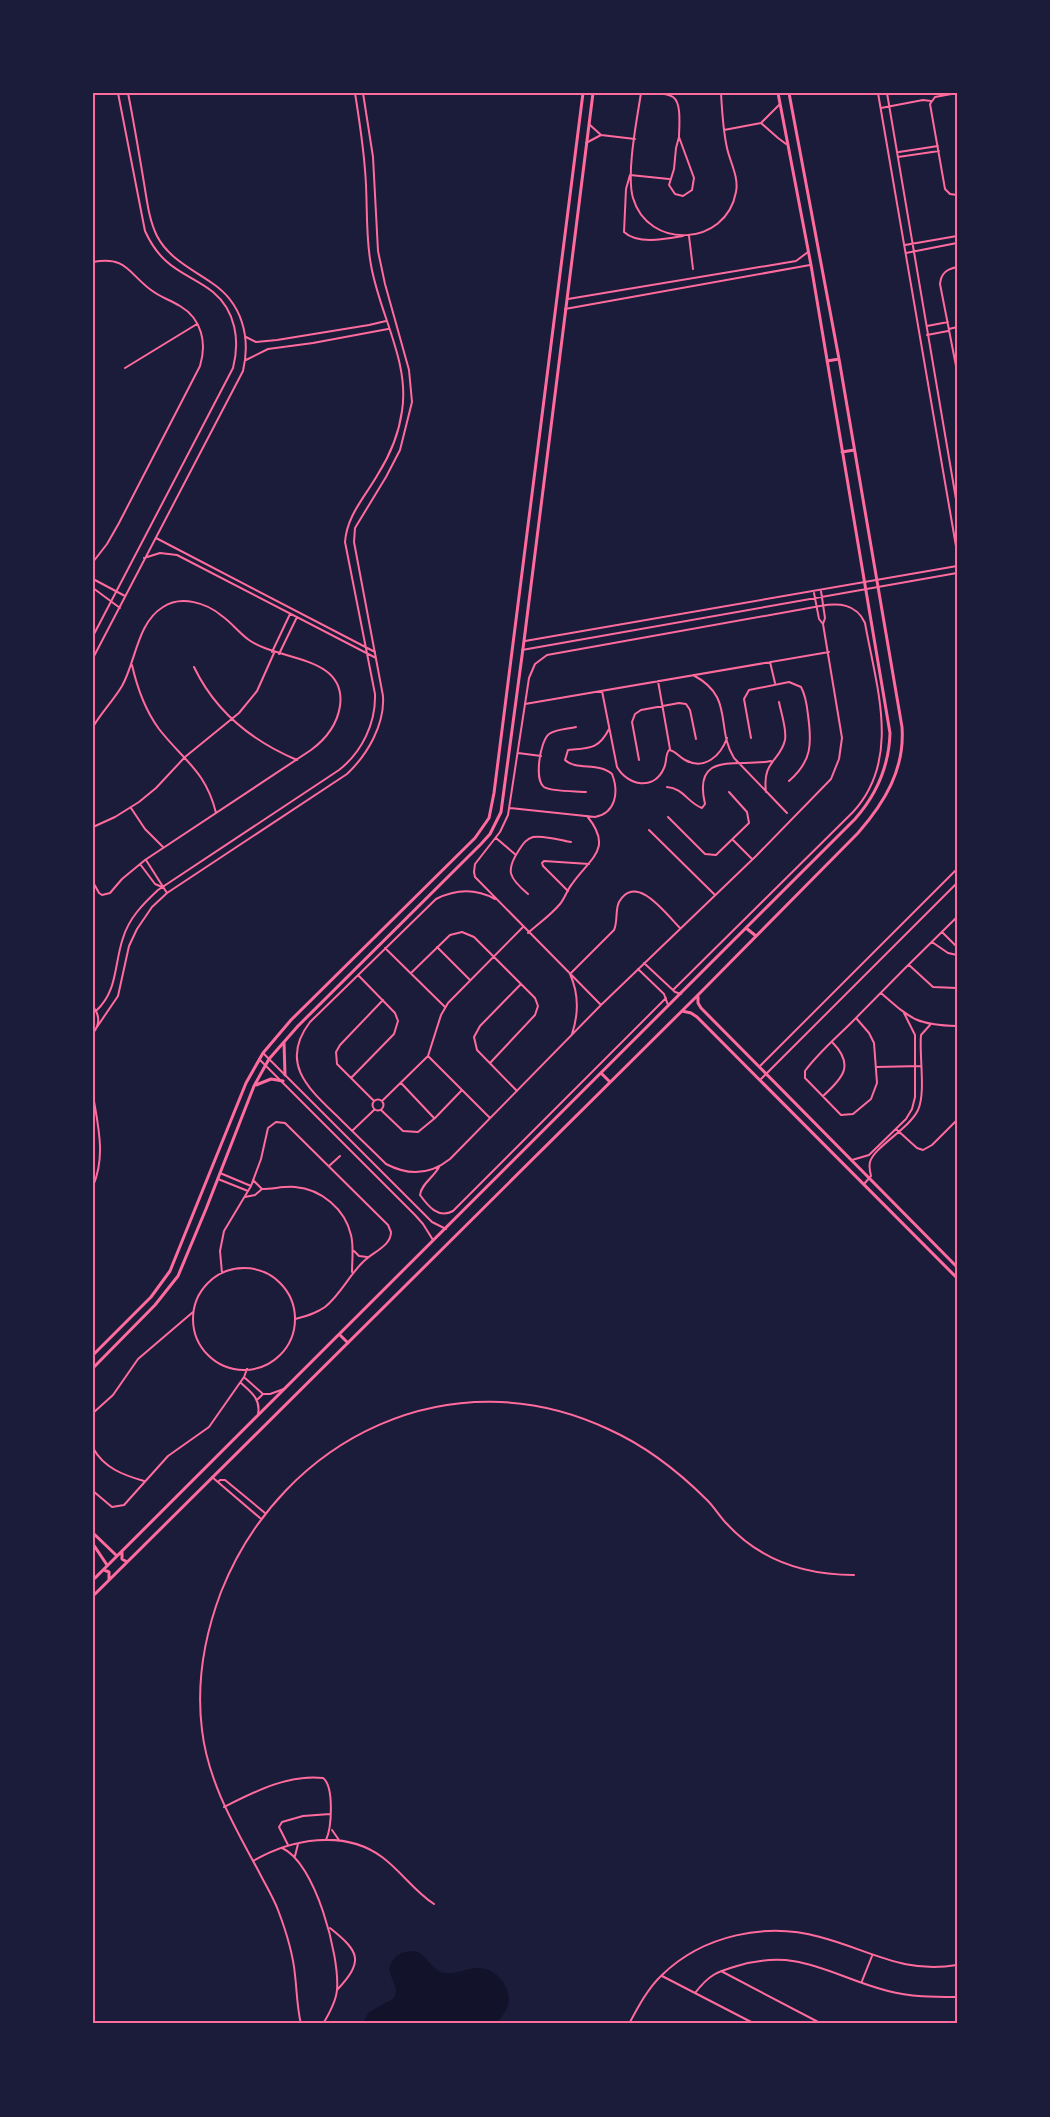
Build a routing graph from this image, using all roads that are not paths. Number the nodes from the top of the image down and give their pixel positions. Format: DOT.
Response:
graph roads {
  1 [pos="118,93"];
  2 [pos="128,93"];
  3 [pos="355,93"];
  4 [pos="363,93"];
  5 [pos="583,93"];
  6 [pos="592,93"];
  7 [pos="640,93"];
  8 [pos="658,93"];
  9 [pos="721,93"];
  10 [pos="778,93"];
  11 [pos="789,93"];
  12 [pos="878,93"];
  13 [pos="887,93"];
  14 [pos="957,93"];
  15 [pos="931,101"];
  16 [pos="780,104"];
  17 [pos="889,106"];
  18 [pos="880,108"];
  19 [pos="589,123"];
  20 [pos="761,123"];
  21 [pos="893,126"];
  22 [pos="884,128"];
  23 [pos="724,130"];
  24 [pos="601,135"];
  25 [pos="679,137"];
  26 [pos="635,139"];
  27 [pos="586,144"];
  28 [pos="786,144"];
  29 [pos="938,146"];
  30 [pos="897,152"];
  31 [pos="939,152"];
  32 [pos="898,158"];
  33 [pos="630,175"];
  34 [pos="669,179"];
  35 [pos="957,195"];
  36 [pos="687,236"];
  37 [pos="957,236"];
  38 [pos="957,243"];
  39 [pos="914,244"];
  40 [pos="905,245"];
  41 [pos="915,251"];
  42 [pos="808,252"];
  43 [pos="906,253"];
  44 [pos="93,262"];
  45 [pos="811,265"];
  46 [pos="957,267"];
  47 [pos="693,269"];
  48 [pos="566,300"];
  49 [pos="565,309"];
  50 [pos="386,321"];
  51 [pos="948,322"];
  52 [pos="197,324"];
  53 [pos="926,326"];
  54 [pos="957,327"];
  55 [pos="388,329"];
  56 [pos="949,330"];
  57 [pos="927,335"];
  58 [pos="246,337"];
  59 [pos="839,359"];
  60 [pos="246,360"];
  61 [pos="827,361"];
  62 [pos="125,368"];
  63 [pos="957,371"];
  64 [pos="854,450"];
  65 [pos="842,452"];
  66 [pos="957,505"];
  67 [pos="156,537"];
  68 [pos="957,552"];
  69 [pos="144,558"];
  70 [pos="93,562"];
  71 [pos="957,566"];
  72 [pos="957,573"];
  73 [pos="93,579"];
  74 [pos="878,581"];
  75 [pos="865,583"];
  76 [pos="93,588"];
  77 [pos="878,588"];
  78 [pos="866,590"];
  79 [pos="116,591"];
  80 [pos="820,591"];
  81 [pos="814,592"];
  82 [pos="126,597"];
  83 [pos="822,598"];
  84 [pos="815,599"];
  85 [pos="111,601"];
  86 [pos="823,605"];
  87 [pos="816,606"];
  88 [pos="120,608"];
  89 [pos="290,614"];
  90 [pos="297,617"];
  91 [pos="823,624"];
  92 [pos="93,636"];
  93 [pos="524,641"];
  94 [pos="366,646"];
  95 [pos="522,650"];
  96 [pos="512,651"];
  97 [pos="273,652"];
  98 [pos="375,652"];
  99 [pos="829,652"];
  100 [pos="279,654"];
  101 [pos="367,654"];
  102 [pos="93,657"];
  103 [pos="376,658"];
  104 [pos="770,662"];
  105 [pos="132,664"];
  106 [pos="194,667"];
  107 [pos="693,675"];
  108 [pos="658,681"];
  109 [pos="775,683"];
  110 [pos="602,691"];
  111 [pos="779,702"];
  112 [pos="525,704"];
  113 [pos="662,707"];
  114 [pos="232,720"];
  115 [pos="93,727"];
  116 [pos="576,727"];
  117 [pos="609,729"];
  118 [pos="727,738"];
  119 [pos="751,738"];
  120 [pos="696,739"];
  121 [pos="670,749"];
  122 [pos="518,753"];
  123 [pos="540,756"];
  124 [pos="185,757"];
  125 [pos="297,759"];
  126 [pos="639,760"];
  127 [pos="771,761"];
  128 [pos="738,763"];
  129 [pos="618,770"];
  130 [pos="612,774"];
  131 [pos="789,781"];
  132 [pos="667,787"];
  133 [pos="586,792"];
  134 [pos="729,792"];
  135 [pos="766,792"];
  136 [pos="131,808"];
  137 [pos="510,808"];
  138 [pos="216,813"];
  139 [pos="787,813"];
  140 [pos="587,816"];
  141 [pos="668,816"];
  142 [pos="93,827"];
  143 [pos="649,830"];
  144 [pos="496,838"];
  145 [pos="733,840"];
  146 [pos="571,842"];
  147 [pos="163,848"];
  148 [pos="516,855"];
  149 [pos="753,859"];
  150 [pos="145,860"];
  151 [pos="140,863"];
  152 [pos="589,864"];
  153 [pos="957,869"];
  154 [pos="93,882"];
  155 [pos="957,884"];
  156 [pos="162,887"];
  157 [pos="568,892"];
  158 [pos="166,893"];
  159 [pos="528,894"];
  160 [pos="714,895"];
  161 [pos="495,899"];
  162 [pos="957,917"];
  163 [pos="523,927"];
  164 [pos="680,928"];
  165 [pos="746,928"];
  166 [pos="942,932"];
  167 [pos="379,933"];
  168 [pos="528,933"];
  169 [pos="756,936"];
  170 [pos="385,939"];
  171 [pos="932,942"];
  172 [pos="437,947"];
  173 [pos="957,947"];
  174 [pos="386,948"];
  175 [pos="957,955"];
  176 [pos="494,956"];
  177 [pos="644,963"];
  178 [pos="909,965"];
  179 [pos="638,969"];
  180 [pos="411,973"];
  181 [pos="570,974"];
  182 [pos="358,975"];
  183 [pos="470,980"];
  184 [pos="521,984"];
  185 [pos="957,988"];
  186 [pos="674,990"];
  187 [pos="881,993"];
  188 [pos="681,994"];
  189 [pos="699,994"];
  190 [pos="666,998"];
  191 [pos="383,1000"];
  192 [pos="601,1005"];
  193 [pos="93,1007"];
  194 [pos="445,1007"];
  195 [pos="667,1007"];
  196 [pos="96,1011"];
  197 [pos="682,1011"];
  198 [pos="904,1012"];
  199 [pos="856,1018"];
  200 [pos="930,1025"];
  201 [pos="957,1026"];
  202 [pos="97,1027"];
  203 [pos="93,1033"];
  204 [pos="571,1036"];
  205 [pos="284,1042"];
  206 [pos="832,1042"];
  207 [pos="263,1053"];
  208 [pos="428,1056"];
  209 [pos="259,1059"];
  210 [pos="269,1059"];
  211 [pos="490,1063"];
  212 [pos="265,1065"];
  213 [pos="915,1066"];
  214 [pos="921,1066"];
  215 [pos="759,1067"];
  216 [pos="876,1067"];
  217 [pos="602,1073"];
  218 [pos="766,1074"];
  219 [pos="285,1075"];
  220 [pos="351,1078"];
  221 [pos="760,1080"];
  222 [pos="283,1081"];
  223 [pos="610,1082"];
  224 [pos="401,1083"];
  225 [pos="254,1086"];
  226 [pos="462,1090"];
  227 [pos="517,1091"];
  228 [pos="93,1095"];
  229 [pos="823,1096"];
  230 [pos="374,1101"];
  231 [pos="382,1101"];
  232 [pos="374,1109"];
  233 [pos="381,1110"];
  234 [pos="435,1118"];
  235 [pos="490,1118"];
  236 [pos="957,1120"];
  237 [pos="896,1129"];
  238 [pos="352,1131"];
  239 [pos="900,1132"];
  240 [pos="93,1141"];
  241 [pos="340,1156"];
  242 [pos="93,1159"];
  243 [pos="852,1160"];
  244 [pos="329,1167"];
  245 [pos="439,1167"];
  246 [pos="220,1173"];
  247 [pos="870,1178"];
  248 [pos="218,1179"];
  249 [pos="253,1180"];
  250 [pos="864,1184"];
  251 [pos="93,1186"];
  252 [pos="251,1186"];
  253 [pos="262,1189"];
  254 [pos="248,1191"];
  255 [pos="245,1197"];
  256 [pos="446,1229"];
  257 [pos="434,1241"];
  258 [pos="353,1248"];
  259 [pos="368,1257"];
  260 [pos="957,1267"];
  261 [pos="222,1273"];
  262 [pos="352,1274"];
  263 [pos="957,1278"];
  264 [pos="193,1312"];
  265 [pos="295,1319"];
  266 [pos="340,1335"];
  267 [pos="348,1343"];
  268 [pos="93,1355"];
  269 [pos="93,1368"];
  270 [pos="247,1369"];
  271 [pos="244,1377"];
  272 [pos="241,1383"];
  273 [pos="285,1389"];
  274 [pos="263,1394"];
  275 [pos="258,1399"];
  276 [pos="93,1413"];
  277 [pos="258,1416"];
  278 [pos="93,1448"];
  279 [pos="212,1477"];
  280 [pos="146,1481"];
  281 [pos="218,1482"];
  282 [pos="93,1491"];
  283 [pos="265,1513"];
  284 [pos="260,1518"];
  285 [pos="93,1533"];
  286 [pos="93,1544"];
  287 [pos="122,1551"];
  288 [pos="117,1556"];
  289 [pos="127,1563"];
  290 [pos="107,1566"];
  291 [pos="104,1570"];
  292 [pos="854,1575"];
  293 [pos="93,1580"];
  294 [pos="109,1581"];
  295 [pos="93,1596"];
  296 [pos="224,1807"];
  297 [pos="330,1814"];
  298 [pos="331,1828"];
  299 [pos="326,1840"];
  300 [pos="339,1840"];
  301 [pos="299,1844"];
  302 [pos="288,1846"];
  303 [pos="282,1847"];
  304 [pos="296,1856"];
  305 [pos="253,1861"];
  306 [pos="434,1904"];
  307 [pos="329,1927"];
  308 [pos="872,1956"];
  309 [pos="957,1965"];
  310 [pos="721,1971"];
  311 [pos="661,1976"];
  312 [pos="862,1982"];
  313 [pos="337,1990"];
  314 [pos="695,1992"];
  315 [pos="957,1997"];
  316 [pos="301,2024"];
  317 [pos="323,2024"];
  318 [pos="629,2024"];
  319 [pos="756,2024"];
  320 [pos="822,2024"];
  1 -- 79 [label="street"];
  2 -- 58 [label="street"];
  3 -- 50 [label="street"];
  4 -- 98 [label="street"];
  5 -- 96 [label="street"];
  6 -- 19 [label="street"];
  7 -- 26 [label="street"];
  8 -- 25 [label="street"];
  9 -- 23 [label="street"];
  10 -- 16 [label="street"];
  11 -- 59 [label="street"];
  12 -- 18 [label="street"];
  13 -- 17 [label="street"];
  14 -- 15 [label="street"];
  15 -- 17 [label="street"];
  15 -- 29 [label="street"];
  16 -- 20 [label="street"];
  16 -- 28 [label="street"];
  17 -- 18 [label="street"];
  17 -- 21 [label="street"];
  18 -- 22 [label="street"];
  19 -- 24 [label="street"];
  19 -- 27 [label="street"];
  20 -- 23 [label="street"];
  20 -- 28 [label="street"];
  21 -- 22 [label="street"];
  21 -- 30 [label="street"];
  22 -- 40 [label="street"];
  23 -- 36 [label="street"];
  24 -- 26 [label="street"];
  24 -- 27 [label="street"];
  25 -- 34 [label="street"];
  25 -- 34 [label="street"];
  26 -- 33 [label="street"];
  27 -- 48 [label="street"];
  28 -- 42 [label="street"];
  29 -- 30 [label="street"];
  29 -- 31 [label="street"];
  30 -- 32 [label="street"];
  31 -- 32 [label="street"];
  31 -- 35 [label="street"];
  32 -- 39 [label="street"];
  33 -- 34 [label="street"];
  33 -- 36 [label="street"];
  33 -- 36 [label="street"];
  36 -- 47 [label="street"];
  37 -- 39 [label="street"];
  38 -- 41 [label="street"];
  39 -- 40 [label="street"];
  39 -- 41 [label="street"];
  40 -- 43 [label="street"];
  41 -- 43 [label="street"];
  41 -- 53 [label="street"];
  42 -- 45 [label="street"];
  42 -- 48 [label="street"];
  43 -- 68 [label="street"];
  44 -- 52 [label="street"];
  45 -- 49 [label="street"];
  45 -- 61 [label="street"];
  46 -- 51 [label="street"];
  48 -- 49 [label="street"];
  49 -- 93 [label="street"];
  50 -- 55 [label="street"];
  50 -- 58 [label="street"];
  51 -- 53 [label="street"];
  51 -- 56 [label="street"];
  52 -- 62 [label="street"];
  52 -- 70 [label="street"];
  53 -- 57 [label="street"];
  54 -- 56 [label="street"];
  55 -- 60 [label="street"];
  55 -- 94 [label="street"];
  56 -- 57 [label="street"];
  56 -- 63 [label="street"];
  57 -- 66 [label="street"];
  58 -- 60 [label="street"];
  59 -- 61 [label="street"];
  59 -- 64 [label="street"];
  60 -- 67 [label="street"];
  61 -- 65 [label="street"];
  64 -- 65 [label="street"];
  64 -- 74 [label="street"];
  65 -- 75 [label="street"];
  67 -- 69 [label="street"];
  67 -- 94 [label="street"];
  69 -- 82 [label="street"];
  69 -- 89 [label="street"];
  71 -- 74 [label="street"];
  72 -- 77 [label="street"];
  73 -- 79 [label="street"];
  74 -- 75 [label="street"];
  74 -- 77 [label="street"];
  75 -- 78 [label="street"];
  75 -- 80 [label="street"];
  76 -- 85 [label="street"];
  77 -- 78 [label="street"];
  77 -- 169 [label="street"];
  78 -- 83 [label="street"];
  78 -- 165 [label="street"];
  79 -- 82 [label="street"];
  79 -- 85 [label="street"];
  80 -- 81 [label="street"];
  80 -- 83 [label="street"];
  81 -- 84 [label="street"];
  81 -- 93 [label="street"];
  82 -- 88 [label="street"];
  83 -- 84 [label="street"];
  83 -- 86 [label="street"];
  84 -- 87 [label="street"];
  84 -- 95 [label="street"];
  85 -- 88 [label="street"];
  85 -- 92 [label="street"];
  86 -- 87 [label="street"];
  86 -- 91 [label="street"];
  86 -- 186 [label="street"];
  87 -- 91 [label="street"];
  87 -- 112 [label="street"];
  88 -- 102 [label="street"];
  89 -- 90 [label="street"];
  89 -- 97 [label="street"];
  90 -- 100 [label="street"];
  90 -- 101 [label="street"];
  91 -- 99 [label="street"];
  93 -- 95 [label="street"];
  94 -- 98 [label="street"];
  94 -- 101 [label="street"];
  95 -- 96 [label="street"];
  95 -- 170 [label="street"];
  96 -- 167 [label="street"];
  97 -- 100 [label="street"];
  97 -- 105 [label="street"];
  97 -- 114 [label="street"];
  98 -- 103 [label="street"];
  99 -- 104 [label="street"];
  99 -- 149 [label="street"];
  100 -- 125 [label="street"];
  101 -- 103 [label="street"];
  101 -- 156 [label="street"];
  103 -- 158 [label="street"];
  104 -- 107 [label="street"];
  104 -- 109 [label="street"];
  105 -- 115 [label="street"];
  105 -- 124 [label="street"];
  106 -- 114 [label="street"];
  107 -- 108 [label="street"];
  107 -- 118 [label="street"];
  108 -- 110 [label="street"];
  108 -- 113 [label="street"];
  109 -- 119 [label="street"];
  109 -- 131 [label="street"];
  110 -- 112 [label="street"];
  110 -- 117 [label="street"];
  111 -- 127 [label="street"];
  112 -- 122 [label="street"];
  113 -- 120 [label="street"];
  113 -- 121 [label="street"];
  113 -- 126 [label="street"];
  114 -- 124 [label="street"];
  114 -- 125 [label="street"];
  116 -- 123 [label="street"];
  117 -- 129 [label="street"];
  117 -- 130 [label="street"];
  118 -- 121 [label="street"];
  118 -- 128 [label="street"];
  121 -- 129 [label="street"];
  122 -- 123 [label="street"];
  122 -- 137 [label="street"];
  123 -- 133 [label="street"];
  124 -- 136 [label="street"];
  124 -- 138 [label="street"];
  125 -- 138 [label="street"];
  127 -- 128 [label="street"];
  127 -- 135 [label="street"];
  128 -- 132 [label="street"];
  128 -- 135 [label="street"];
  129 -- 130 [label="street"];
  130 -- 140 [label="street"];
  134 -- 145 [label="street"];
  135 -- 139 [label="street"];
  136 -- 142 [label="street"];
  136 -- 147 [label="street"];
  137 -- 140 [label="street"];
  137 -- 144 [label="street"];
  138 -- 147 [label="street"];
  140 -- 152 [label="street"];
  141 -- 145 [label="street"];
  143 -- 160 [label="street"];
  144 -- 148 [label="street"];
  144 -- 161 [label="street"];
  145 -- 149 [label="street"];
  146 -- 148 [label="street"];
  147 -- 150 [label="street"];
  148 -- 159 [label="street"];
  149 -- 160 [label="street"];
  150 -- 151 [label="street"];
  150 -- 156 [label="street"];
  151 -- 154 [label="street"];
  151 -- 156 [label="street"];
  152 -- 157 [label="street"];
  152 -- 157 [label="street"];
  153 -- 215 [label="street"];
  155 -- 218 [label="street"];
  156 -- 158 [label="street"];
  156 -- 196 [label="street"];
  157 -- 168 [label="street"];
  158 -- 202 [label="street"];
  160 -- 164 [label="street"];
  161 -- 163 [label="street"];
  161 -- 174 [label="street"];
  162 -- 166 [label="street"];
  163 -- 168 [label="street"];
  163 -- 176 [label="street"];
  164 -- 177 [label="street"];
  164 -- 181 [label="street"];
  165 -- 169 [label="street"];
  165 -- 188 [label="street"];
  166 -- 171 [label="street"];
  166 -- 173 [label="street"];
  167 -- 170 [label="street"];
  167 -- 207 [label="street"];
  168 -- 181 [label="street"];
  169 -- 189 [label="street"];
  170 -- 205 [label="street"];
  171 -- 175 [label="street"];
  171 -- 178 [label="street"];
  172 -- 176 [label="street"];
  172 -- 180 [label="street"];
  172 -- 183 [label="street"];
  174 -- 180 [label="street"];
  174 -- 182 [label="street"];
  176 -- 183 [label="street"];
  176 -- 184 [label="street"];
  177 -- 179 [label="street"];
  177 -- 186 [label="street"];
  178 -- 185 [label="street"];
  178 -- 187 [label="street"];
  179 -- 190 [label="street"];
  179 -- 192 [label="street"];
  180 -- 194 [label="street"];
  181 -- 192 [label="street"];
  181 -- 204 [label="street"];
  182 -- 191 [label="street"];
  182 -- 238 [label="street"];
  183 -- 194 [label="street"];
  184 -- 211 [label="street"];
  184 -- 211 [label="street"];
  186 -- 188 [label="street"];
  187 -- 198 [label="street"];
  187 -- 199 [label="street"];
  188 -- 195 [label="street"];
  189 -- 197 [label="street"];
  189 -- 215 [label="street"];
  190 -- 195 [label="street"];
  190 -- 245 [label="street"];
  191 -- 220 [label="street"];
  191 -- 220 [label="street"];
  192 -- 204 [label="street"];
  193 -- 196 [label="street"];
  194 -- 208 [label="street"];
  195 -- 217 [label="street"];
  196 -- 202 [label="street"];
  197 -- 221 [label="street"];
  197 -- 223 [label="street"];
  198 -- 200 [label="street"];
  198 -- 213 [label="street"];
  199 -- 206 [label="street"];
  199 -- 216 [label="street"];
  200 -- 201 [label="street"];
  200 -- 214 [label="street"];
  202 -- 203 [label="street"];
  204 -- 227 [label="street"];
  205 -- 210 [label="street"];
  205 -- 219 [label="street"];
  206 -- 229 [label="street"];
  206 -- 229 [label="street"];
  207 -- 209 [label="street"];
  207 -- 210 [label="street"];
  208 -- 224 [label="street"];
  208 -- 226 [label="street"];
  209 -- 212 [label="street"];
  209 -- 268 [label="street"];
  210 -- 212 [label="street"];
  210 -- 219 [label="street"];
  211 -- 227 [label="street"];
  212 -- 222 [label="street"];
  212 -- 225 [label="street"];
  213 -- 214 [label="street"];
  213 -- 216 [label="street"];
  213 -- 237 [label="street"];
  214 -- 239 [label="street"];
  215 -- 218 [label="street"];
  216 -- 229 [label="street"];
  217 -- 223 [label="street"];
  217 -- 256 [label="street"];
  218 -- 221 [label="street"];
  218 -- 243 [label="street"];
  219 -- 256 [label="street"];
  220 -- 230 [label="street"];
  221 -- 250 [label="street"];
  222 -- 225 [label="street"];
  222 -- 257 [label="street"];
  223 -- 267 [label="street"];
  224 -- 231 [label="street"];
  224 -- 234 [label="street"];
  225 -- 246 [label="street"];
  226 -- 234 [label="street"];
  226 -- 235 [label="street"];
  227 -- 235 [label="street"];
  228 -- 251 [label="street"];
  230 -- 231 [label="street"];
  230 -- 232 [label="street"];
  231 -- 233 [label="street"];
  232 -- 233 [label="street"];
  232 -- 238 [label="street"];
  233 -- 234 [label="street"];
  235 -- 245 [label="street"];
  236 -- 239 [label="street"];
  237 -- 239 [label="street"];
  237 -- 243 [label="street"];
  238 -- 245 [label="street"];
  239 -- 247 [label="street"];
  240 -- 242 [label="street"];
  241 -- 244 [label="street"];
  243 -- 247 [label="street"];
  244 -- 249 [label="street"];
  244 -- 259 [label="street"];
  246 -- 248 [label="street"];
  246 -- 252 [label="street"];
  247 -- 250 [label="street"];
  247 -- 260 [label="street"];
  248 -- 254 [label="street"];
  248 -- 269 [label="street"];
  249 -- 252 [label="street"];
  249 -- 253 [label="street"];
  250 -- 263 [label="street"];
  252 -- 254 [label="street"];
  253 -- 255 [label="street"];
  253 -- 258 [label="street"];
  254 -- 255 [label="street"];
  255 -- 261 [label="street"];
  256 -- 257 [label="street"];
  257 -- 266 [label="street"];
  258 -- 259 [label="street"];
  258 -- 262 [label="street"];
  259 -- 262 [label="street"];
  261 -- 264 [label="street"];
  261 -- 265 [label="street"];
  262 -- 265 [label="street"];
  264 -- 270 [label="street"];
  264 -- 276 [label="street"];
  265 -- 270 [label="street"];
  266 -- 267 [label="street"];
  266 -- 273 [label="street"];
  267 -- 279 [label="street"];
  270 -- 271 [label="street"];
  271 -- 272 [label="street"];
  271 -- 274 [label="street"];
  272 -- 275 [label="street"];
  272 -- 280 [label="street"];
  273 -- 274 [label="street"];
  273 -- 277 [label="street"];
  274 -- 275 [label="street"];
  275 -- 277 [label="street"];
  277 -- 287 [label="street"];
  278 -- 280 [label="street"];
  279 -- 281 [label="street"];
  279 -- 289 [label="street"];
  280 -- 282 [label="street"];
  281 -- 283 [label="street"];
  281 -- 284 [label="street"];
  283 -- 284 [label="street"];
  283 -- 292 [label="street"];
  284 -- 296 [label="street"];
  285 -- 288 [label="street"];
  286 -- 290 [label="street"];
  287 -- 288 [label="street"];
  287 -- 289 [label="street"];
  288 -- 290 [label="street"];
  289 -- 294 [label="street"];
  290 -- 291 [label="street"];
  291 -- 293 [label="street"];
  291 -- 294 [label="street"];
  294 -- 295 [label="street"];
  296 -- 297 [label="street"];
  296 -- 305 [label="street"];
  297 -- 298 [label="street"];
  297 -- 302 [label="street"];
  298 -- 299 [label="street"];
  298 -- 300 [label="street"];
  299 -- 300 [label="street"];
  299 -- 301 [label="street"];
  300 -- 306 [label="street"];
  301 -- 302 [label="street"];
  301 -- 304 [label="street"];
  302 -- 303 [label="street"];
  303 -- 304 [label="street"];
  303 -- 305 [label="street"];
  304 -- 307 [label="street"];
  305 -- 316 [label="street"];
  307 -- 313 [label="street"];
  307 -- 313 [label="street"];
  308 -- 309 [label="street"];
  308 -- 311 [label="street"];
  308 -- 312 [label="street"];
  310 -- 312 [label="street"];
  310 -- 314 [label="street"];
  310 -- 320 [label="street"];
  311 -- 314 [label="street"];
  311 -- 318 [label="street"];
  312 -- 315 [label="street"];
  313 -- 317 [label="street"];
  314 -- 319 [label="street"];
}
